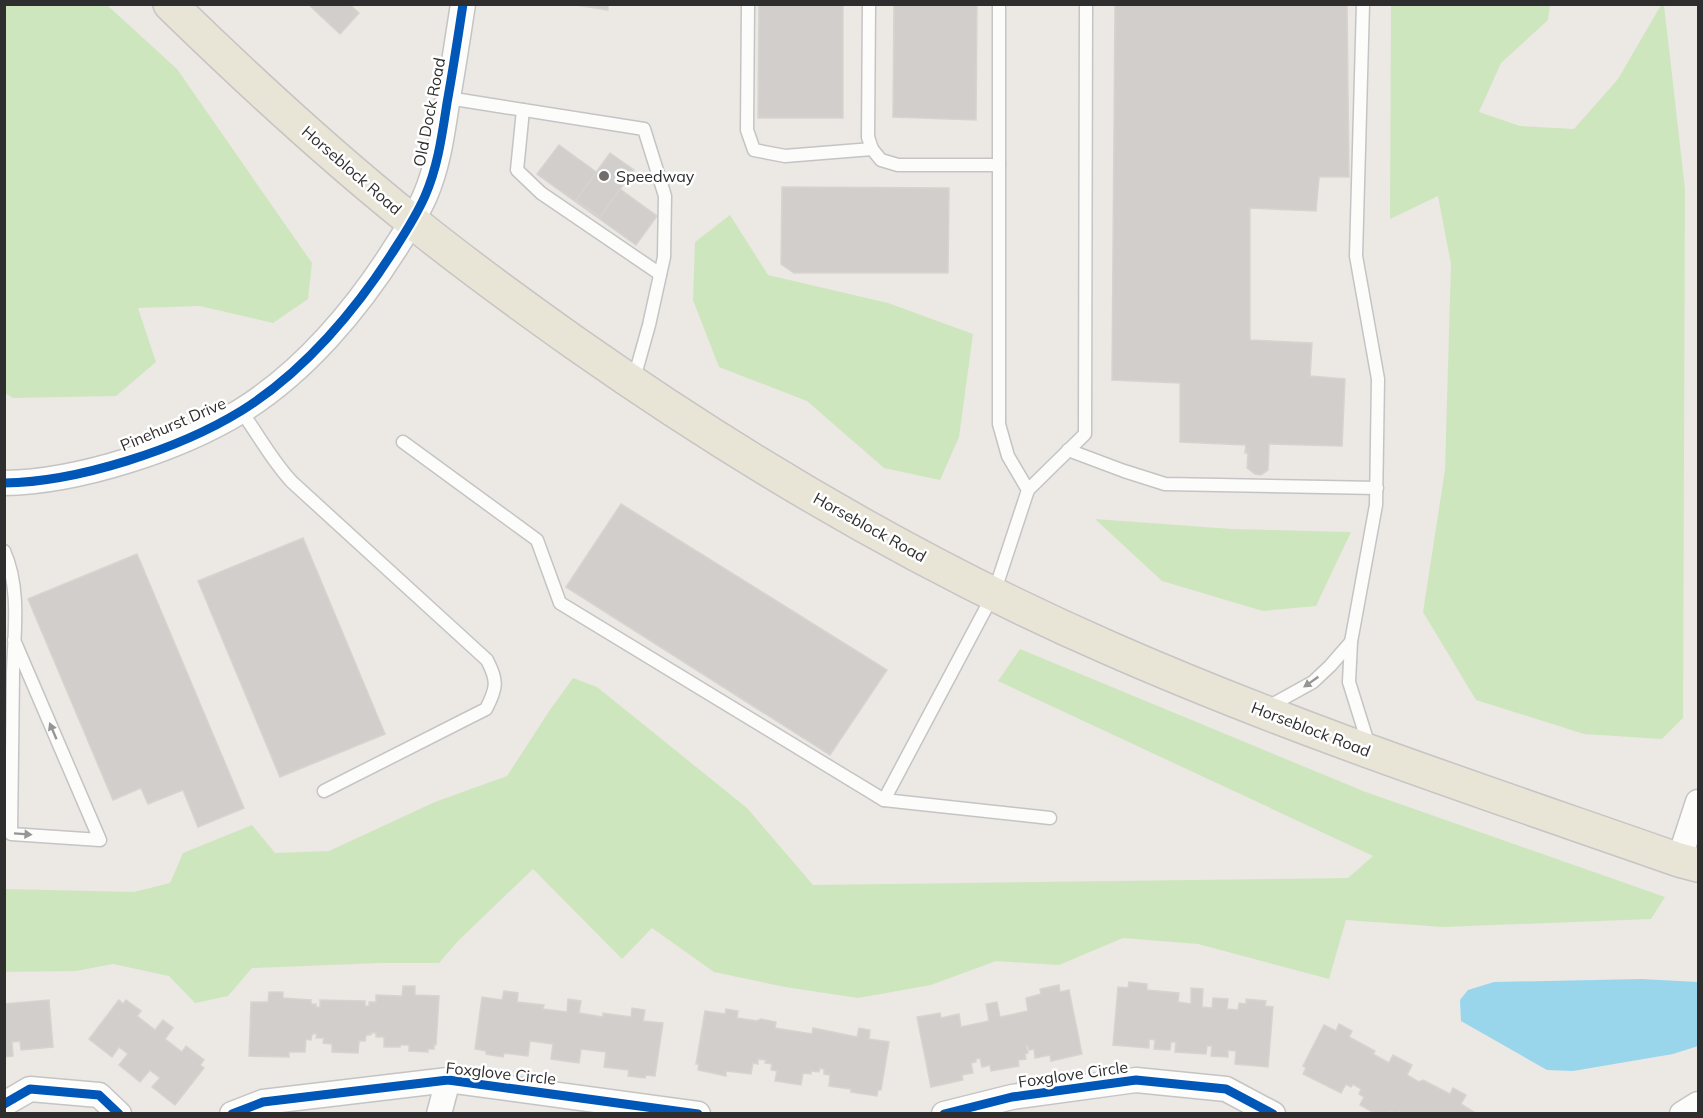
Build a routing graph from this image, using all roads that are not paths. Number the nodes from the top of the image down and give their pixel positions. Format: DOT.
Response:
graph roads {
  1 [pos="170,4"];
  2 [pos="463,4"];
  3 [pos="748,4"];
  4 [pos="869,4"];
  5 [pos="999,4"];
  6 [pos="1086,4"];
  7 [pos="1364,4"];
  8 [pos="448,98"];
  9 [pos="523,110"];
  10 [pos="872,149"];
  11 [pos="999,165"];
  12 [pos="412,222"];
  13 [pos="660,274"];
  14 [pos="632,383"];
  15 [pos="241,411"];
  16 [pos="403,442"];
  17 [pos="1068,450"];
  18 [pos="4,483"];
  19 [pos="1377,488"];
  20 [pos="1028,490"];
  21 [pos="4,551"];
  22 [pos="994,594"];
  23 [pos="14,640"];
  24 [pos="1351,642"];
  25 [pos="1262,710"];
  26 [pos="1370,751"];
  27 [pos="324,791"];
  28 [pos="884,800"];
  29 [pos="1698,802"];
  30 [pos="1050,818"];
  31 [pos="1692,865"];
  32 [pos="448,1080"];
  33 [pos="4,1104"];
  34 [pos="1698,1104"];
  35 [pos="266,1108"];
  36 [pos="119,1113"];
  37 [pos="232,1113"];
  38 [pos="439,1113"];
  39 [pos="698,1113"];
  40 [pos="944,1113"];
  41 [pos="1273,1113"];
  42 [pos="1682,1113"];
  1 -- 12 [label="main road, Horseblock Road"];
  2 -- 8 [label="street, Old Dock Road"];
  3 -- 10 [label="lane"];
  4 -- 10 [label="lane"];
  5 -- 11 [label="lane"];
  6 -- 17 [label="lane"];
  7 -- 19 [label="lane"];
  8 -- 9 [label="lane"];
  8 -- 12 [label="street, Old Dock Road"];
  9 -- 13 [label="lane"];
  9 -- 13 [label="lane"];
  10 -- 11 [label="lane"];
  11 -- 20 [label="lane"];
  12 -- 14 [label="main road, Horseblock Road"];
  12 -- 15 [label="street, Pinehurst Drive"];
  13 -- 14 [label="lane"];
  14 -- 22 [label="main road, Horseblock Road"];
  15 -- 18 [label="street, Pinehurst Drive"];
  15 -- 27 [label="lane"];
  16 -- 28 [label="lane"];
  17 -- 19 [label="lane"];
  17 -- 20 [label="lane"];
  19 -- 24 [label="lane"];
  20 -- 22 [label="lane"];
  21 -- 23 [label="lane"];
  22 -- 25 [label="main road, Horseblock Road"];
  22 -- 28 [label="lane"];
  23 -- 23 [label="lane, one-way"];
  24 -- 25 [label="lane, one-way"];
  24 -- 26 [label="lane"];
  25 -- 26 [label="main road, Horseblock Road"];
  26 -- 31 [label="main road, Horseblock Road"];
  28 -- 30 [label="lane"];
  29 -- 31 [label="street"];
  32 -- 35 [label="street, Foxglove Circle"];
  32 -- 38 [label="street, Foxglove Circle"];
  32 -- 39 [label="street, Foxglove Circle"];
  33 -- 36 [label="street"];
  34 -- 42 [label="street"];
  35 -- 37 [label="street, Foxglove Circle"];
  40 -- 41 [label="street, Foxglove Circle"];
}
